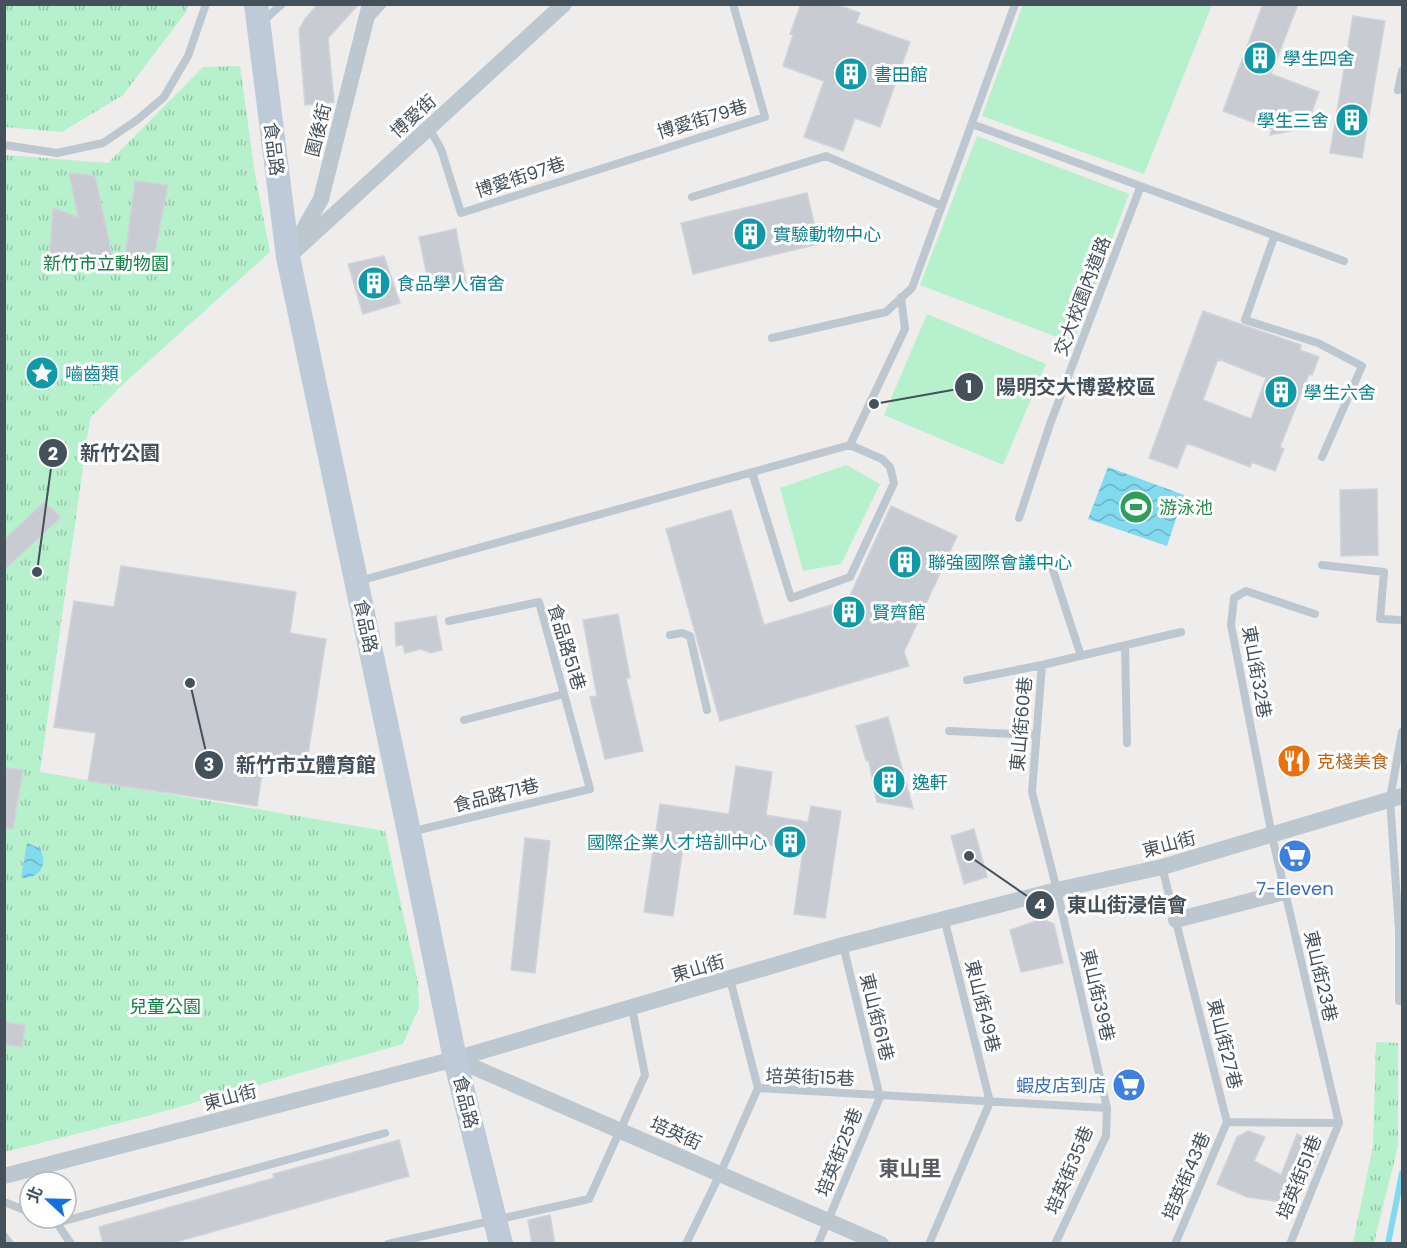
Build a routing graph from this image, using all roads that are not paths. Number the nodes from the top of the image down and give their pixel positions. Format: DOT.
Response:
graph roads {
  1 [pos="206,4"];
  2 [pos="282,4"];
  3 [pos="370,4"];
  4 [pos="383,4"];
  5 [pos="564,4"];
  6 [pos="733,4"];
  7 [pos="1015,4"];
  8 [pos="257,15"];
  9 [pos="363,25"];
  10 [pos="1402,71"];
  11 [pos="1398,90"];
  12 [pos="972,124"];
  13 [pos="429,128"];
  14 [pos="4,145"];
  15 [pos="607,166"];
  16 [pos="1140,188"];
  17 [pos="692,197"];
  18 [pos="942,206"];
  19 [pos="1274,237"];
  20 [pos="288,257"];
  21 [pos="1344,261"];
  22 [pos="901,297"];
  23 [pos="772,338"];
  24 [pos="850,445"];
  25 [pos="1322,456"];
  26 [pos="752,472"];
  27 [pos="1019,518"];
  28 [pos="1051,564"];
  29 [pos="1322,565"];
  30 [pos="356,582"];
  31 [pos="1315,614"];
  32 [pos="1402,620"];
  33 [pos="448,621"];
  34 [pos="1181,632"];
  35 [pos="670,635"];
  36 [pos="1125,646"];
  37 [pos="1081,656"];
  38 [pos="1042,665"];
  39 [pos="967,680"];
  40 [pos="564,694"];
  41 [pos="707,711"];
  42 [pos="464,720"];
  43 [pos="949,731"];
  44 [pos="1402,732"];
  45 [pos="1036,735"];
  46 [pos="1127,743"];
  47 [pos="591,789"];
  48 [pos="1396,798"];
  49 [pos="410,832"];
  50 [pos="1272,836"];
  51 [pos="1162,867"];
  52 [pos="1057,890"];
  53 [pos="1285,892"];
  54 [pos="945,918"];
  55 [pos="1176,920"];
  56 [pos="843,945"];
  57 [pos="730,979"];
  58 [pos="1399,1001"];
  59 [pos="633,1008"];
  60 [pos="455,1059"];
  61 [pos="758,1088"];
  62 [pos="880,1097"];
  63 [pos="990,1102"];
  64 [pos="1107,1108"];
  65 [pos="1227,1122"];
  66 [pos="1339,1123"];
  67 [pos="620,1130"];
  68 [pos="385,1133"];
  69 [pos="720,1174"];
  70 [pos="4,1176"];
  71 [pos="78,1217"];
  72 [pos="829,1221"];
  73 [pos="62,1230"];
  74 [pos="498,1232"];
  75 [pos="4,1236"];
  76 [pos="10,1244"];
  77 [pos="71,1244"];
  78 [pos="388,1244"];
  79 [pos="686,1244"];
  80 [pos="818,1244"];
  81 [pos="881,1244"];
  82 [pos="929,1244"];
  83 [pos="1055,1244"];
  84 [pos="1175,1244"];
  85 [pos="1290,1244"];
  1 -- 14 [label="lane"];
  2 -- 8 [label="lane"];
  3 -- 9 [label="street, 園後街"];
  4 -- 9 [label="lane"];
  5 -- 13 [label="street, 博愛街"];
  6 -- 15 [label="lane, 博愛街79巷"];
  7 -- 12 [label="lane"];
  8 -- 20 [label="street, 食品路"];
  9 -- 20 [label="street, 園後街"];
  10 -- 11 [label="lane"];
  12 -- 16 [label="lane"];
  12 -- 18 [label="lane"];
  13 -- 15 [label="lane, 博愛街97巷"];
  13 -- 20 [label="street, 博愛街"];
  16 -- 19 [label="lane"];
  16 -- 27 [label="lane, 交大校園內道路"];
  17 -- 18 [label="lane"];
  18 -- 22 [label="lane"];
  19 -- 21 [label="lane"];
  19 -- 25 [label="lane"];
  20 -- 30 [label="street, 食品路"];
  22 -- 23 [label="lane"];
  22 -- 24 [label="lane"];
  24 -- 26 [label="lane"];
  24 -- 26 [label="lane"];
  26 -- 30 [label="lane"];
  28 -- 37 [label="lane"];
  29 -- 32 [label="lane"];
  30 -- 49 [label="street, 食品路"];
  31 -- 50 [label="lane, 東山街32巷"];
  33 -- 40 [label="lane, 食品路51巷"];
  34 -- 36 [label="lane, 東山街60巷"];
  35 -- 41 [label="lane"];
  36 -- 37 [label="lane, 東山街60巷"];
  36 -- 46 [label="lane"];
  37 -- 38 [label="lane, 東山街60巷"];
  38 -- 39 [label="lane"];
  38 -- 45 [label="lane, 東山街60巷"];
  40 -- 42 [label="lane"];
  40 -- 47 [label="lane, 食品路51巷"];
  43 -- 45 [label="lane"];
  44 -- 48 [label="lane"];
  45 -- 52 [label="lane, 東山街60巷"];
  47 -- 49 [label="lane, 食品路71巷"];
  48 -- 50 [label="street, 東山街"];
  48 -- 58 [label="lane"];
  49 -- 60 [label="street, 食品路"];
  50 -- 51 [label="street, 東山街"];
  50 -- 53 [label="lane, 東山街23巷"];
  51 -- 52 [label="street, 東山街"];
  51 -- 55 [label="lane, 東山街27巷"];
  52 -- 54 [label="street, 東山街"];
  52 -- 64 [label="lane, 東山街39巷"];
  53 -- 55 [label="street"];
  53 -- 66 [label="lane, 東山街23巷"];
  54 -- 56 [label="street, 東山街"];
  54 -- 63 [label="lane, 東山街49巷"];
  55 -- 65 [label="lane, 東山街27巷"];
  56 -- 57 [label="street, 東山街"];
  56 -- 62 [label="lane, 東山街61巷"];
  57 -- 59 [label="street, 東山街"];
  57 -- 61 [label="lane"];
  59 -- 60 [label="street, 東山街"];
  59 -- 67 [label="lane"];
  60 -- 67 [label="street, 培英街"];
  60 -- 70 [label="street, 東山街"];
  60 -- 74 [label="street, 食品路"];
  61 -- 62 [label="lane, 培英街15巷"];
  61 -- 69 [label="lane, 培英街15巷"];
  62 -- 63 [label="lane, 培英街15巷"];
  62 -- 72 [label="lane, 培英街25巷"];
  63 -- 64 [label="lane, 培英街15巷"];
  63 -- 82 [label="lane"];
  64 -- 83 [label="lane, 培英街35巷"];
  65 -- 66 [label="lane"];
  65 -- 84 [label="lane, 培英街43巷"];
  66 -- 85 [label="lane, 培英街51巷"];
  67 -- 69 [label="street, 培英街"];
  67 -- 74 [label="lane"];
  68 -- 71 [label="lane"];
  69 -- 72 [label="street, 培英街"];
  69 -- 79 [label="lane, 培英街15巷"];
  72 -- 80 [label="lane, 培英街25巷"];
  72 -- 81 [label="street, 培英街"];
  73 -- 77 [label="lane"];
  74 -- 78 [label="lane"];
  75 -- 76 [label="lane"];
}
